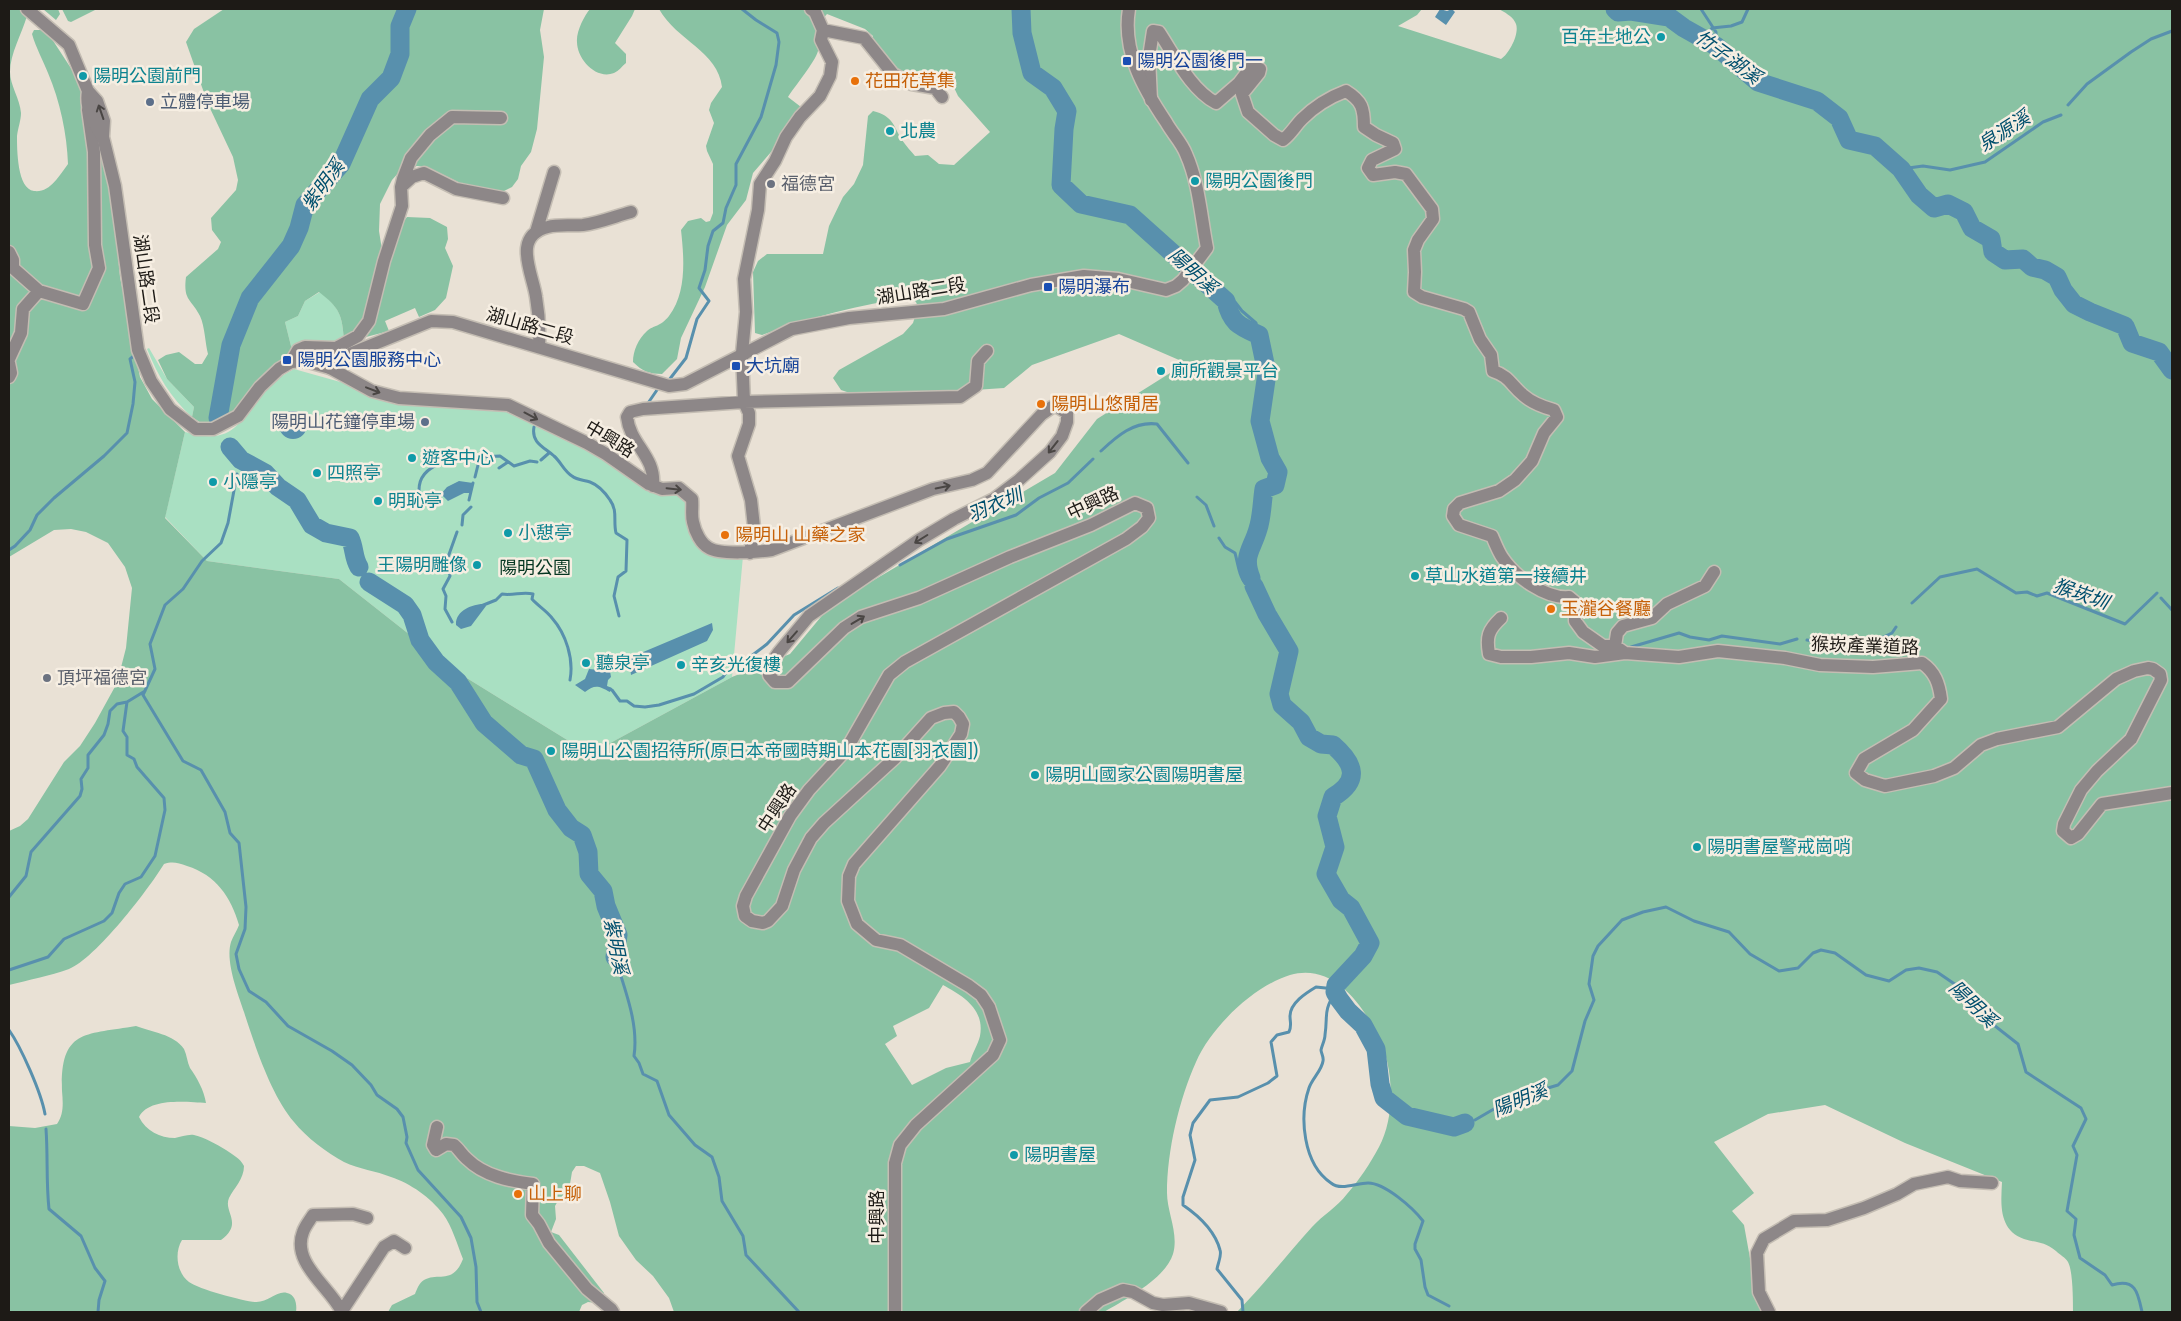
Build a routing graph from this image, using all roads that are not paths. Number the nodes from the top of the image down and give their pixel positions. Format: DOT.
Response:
graph roads {
  1 [pos="27,9"];
  2 [pos="811,9"];
  3 [pos="1129,9"];
  4 [pos="823,30"];
  5 [pos="88,91"];
  6 [pos="942,97"];
  7 [pos="1150,100"];
  8 [pos="88,106"];
  9 [pos="501,118"];
  10 [pos="103,136"];
  11 [pos="554,172"];
  12 [pos="401,187"];
  13 [pos="503,198"];
  14 [pos="632,212"];
  15 [pos="536,232"];
  16 [pos="9,252"];
  17 [pos="39,291"];
  18 [pos="539,347"];
  19 [pos="987,351"];
  20 [pos="742,353"];
  21 [pos="9,359"];
  22 [pos="291,362"];
  23 [pos="9,363"];
  24 [pos="330,368"];
  25 [pos="9,377"];
  26 [pos="744,402"];
  27 [pos="653,486"];
  28 [pos="750,553"];
  29 [pos="1714,572"];
  30 [pos="1501,618"];
  31 [pos="1620,649"];
  32 [pos="2172,793"];
  33 [pos="437,1127"];
  34 [pos="1992,1183"];
  35 [pos="366,1218"];
  36 [pos="405,1248"];
  37 [pos="342,1311"];
  38 [pos="613,1312"];
  39 [pos="895,1312"];
  40 [pos="1086,1312"];
  41 [pos="1221,1312"];
  42 [pos="1769,1312"];
  1 -- 5 [label="street"];
  2 -- 4 [label="street"];
  3 -- 7 [label="street"];
  4 -- 6 [label="street"];
  4 -- 20 [label="street"];
  5 -- 8 [label="street, 湖山路二段"];
  10 -- 5 [label="street, 湖山路二段, one-way"];
  7 -- 20 [label="street, 湖山路二段"];
  7 -- 31 [label="street, 猴崁產業道路"];
  8 -- 10 [label="street, 湖山路二段"];
  8 -- 17 [label="street"];
  9 -- 12 [label="street, 湖山路二段"];
  10 -- 22 [label="street, 湖山路二段"];
  11 -- 15 [label="street"];
  12 -- 13 [label="street"];
  12 -- 22 [label="street, 湖山路二段"];
  14 -- 15 [label="street"];
  15 -- 18 [label="street"];
  16 -- 17 [label="street"];
  17 -- 21 [label="street"];
  18 -- 20 [label="street, 湖山路二段"];
  18 -- 24 [label="street, 湖山路二段"];
  19 -- 26 [label="street"];
  20 -- 26 [label="street"];
  22 -- 24 [label="street"];
  23 -- 25 [label="street"];
  24 -- 27 [label="street, 中興路, one-way"];
  26 -- 27 [label="street"];
  26 -- 28 [label="street"];
  27 -- 28 [label="street, 中興路, one-way"];
  28 -- 39 [label="street, 中興路, one-way"];
  29 -- 31 [label="street"];
  30 -- 31 [label="street"];
  31 -- 32 [label="street, 猴崁產業道路"];
  33 -- 38 [label="street"];
  34 -- 42 [label="street"];
  35 -- 37 [label="street"];
  36 -- 37 [label="street"];
  40 -- 41 [label="street"];
}
